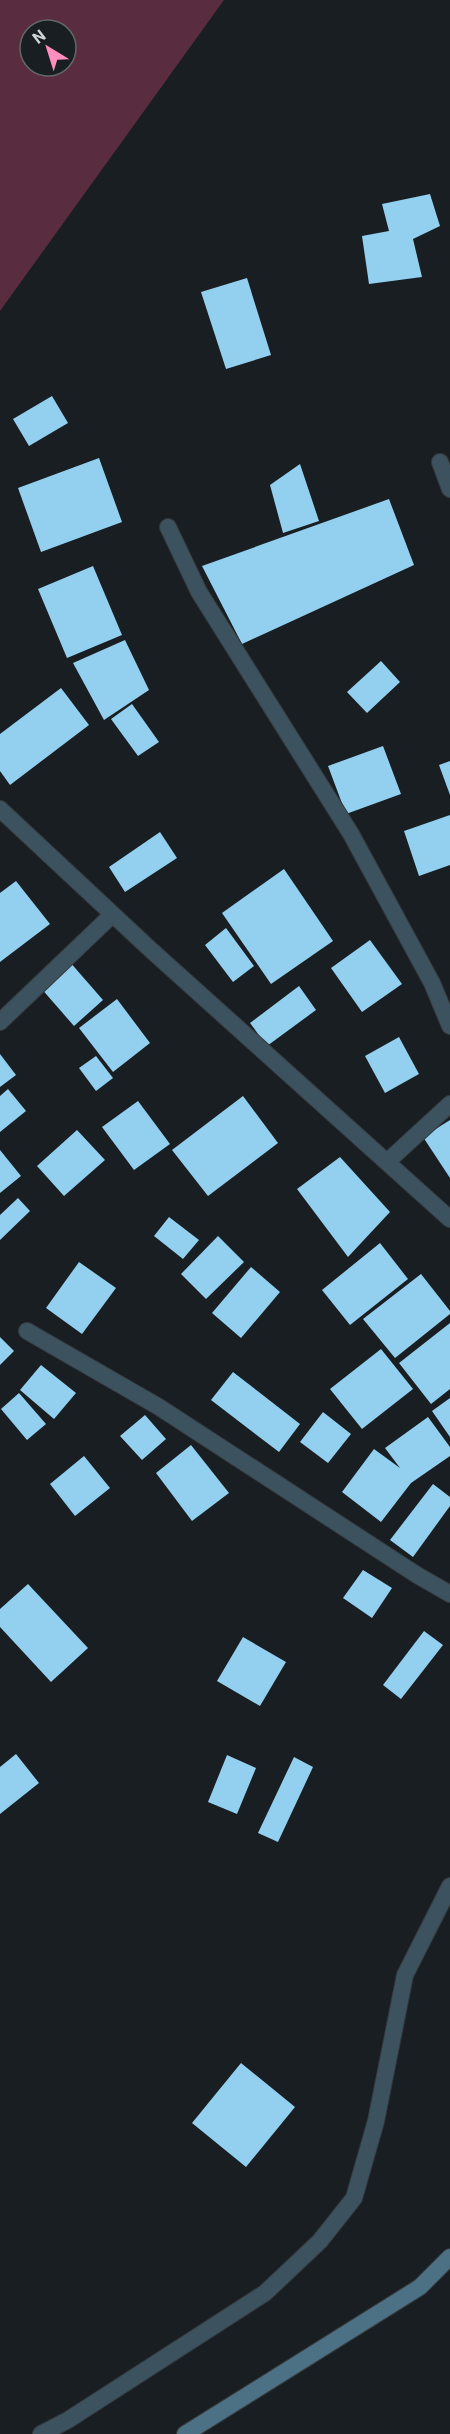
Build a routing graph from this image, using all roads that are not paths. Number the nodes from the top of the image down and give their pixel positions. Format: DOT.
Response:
graph roads {
  1 [pos="440,462"];
  2 [pos="450,489"];
  3 [pos="168,527"];
  4 [pos="0,810"];
  5 [pos="112,915"];
  6 [pos="0,1022"];
  7 [pos="450,1026"];
  8 [pos="450,1104"];
  9 [pos="387,1162"];
  10 [pos="450,1219"];
  11 [pos="27,1330"];
  12 [pos="450,1594"];
  13 [pos="450,1886"];
  14 [pos="450,2257"];
  15 [pos="41,2434"];
  16 [pos="185,2434"];
  1 -- 2 [label="street"];
  3 -- 7 [label="street"];
  4 -- 5 [label="street"];
  5 -- 6 [label="street"];
  5 -- 9 [label="street"];
  8 -- 9 [label="street"];
  9 -- 10 [label="street"];
  11 -- 12 [label="street"];
  13 -- 15 [label="street"];
  14 -- 16 [label="main road"];
}
